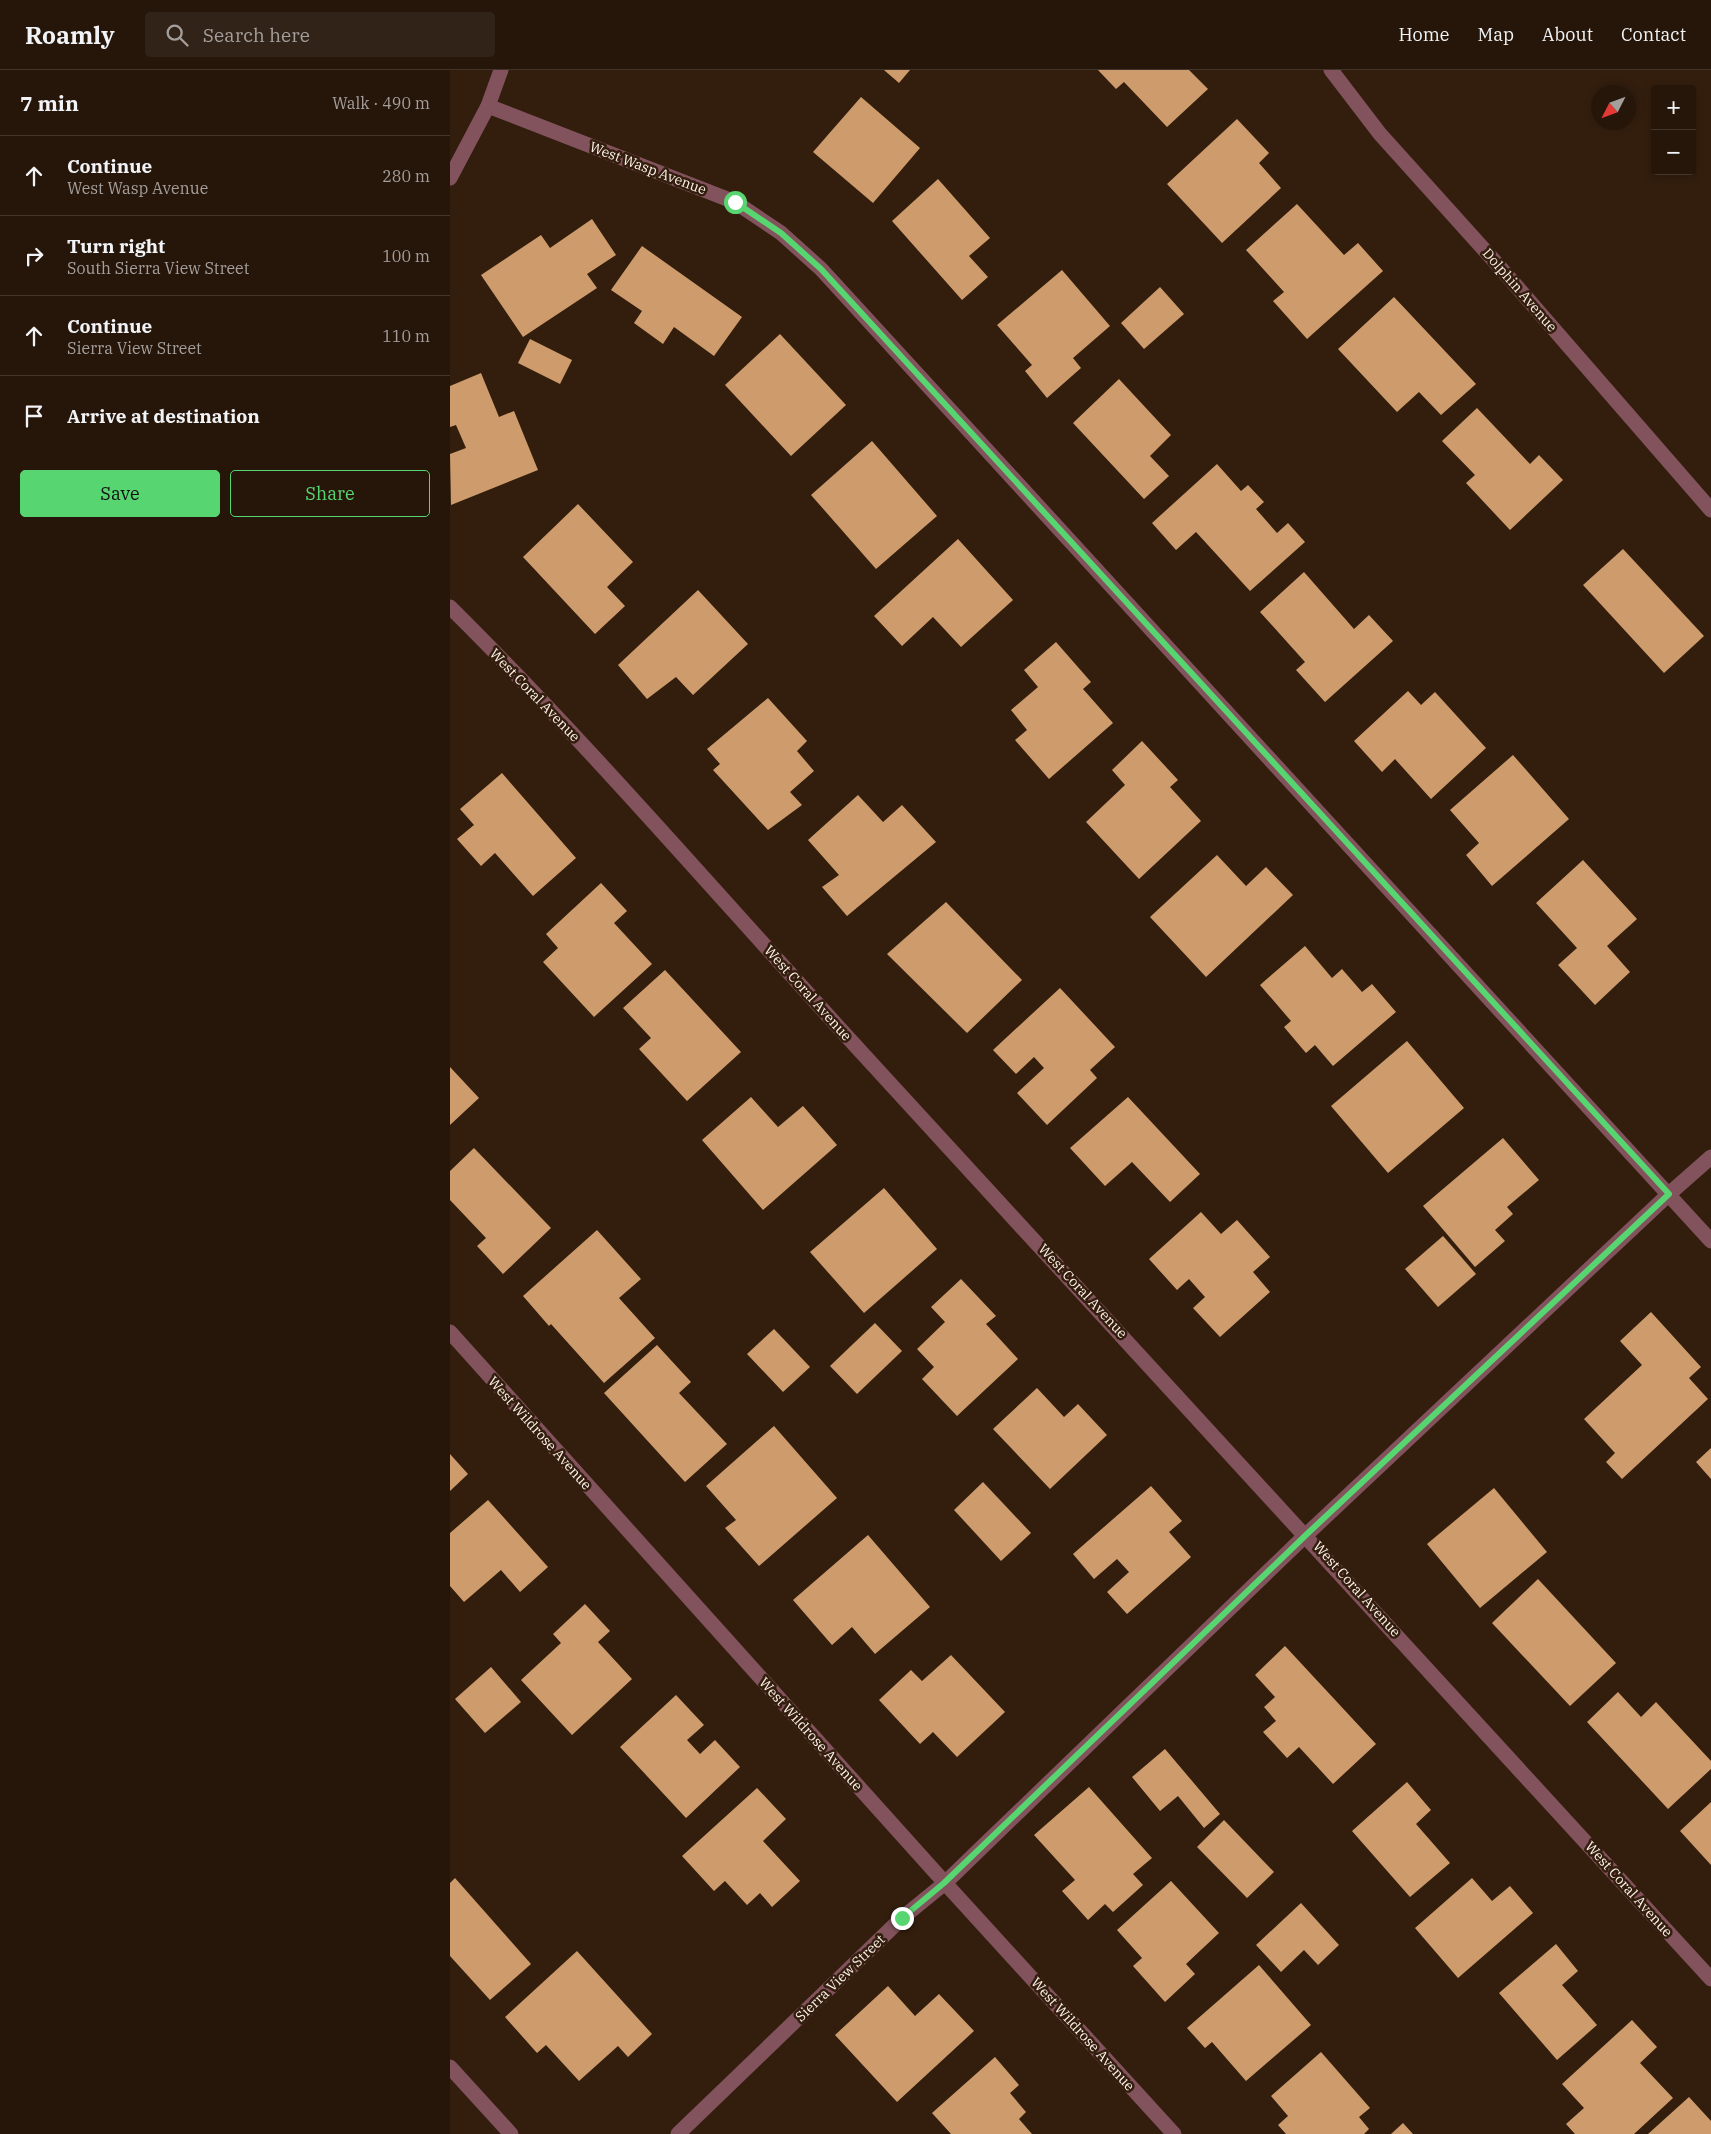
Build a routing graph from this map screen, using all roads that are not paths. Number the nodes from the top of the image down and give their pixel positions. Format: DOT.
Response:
graph roads {
  1 [pos="501,70"];
  2 [pos="1331,70"];
  3 [pos="488,106"];
  4 [pos="450,178"];
  5 [pos="1711,510"];
  6 [pos="450,607"];
  7 [pos="1711,1157"];
  8 [pos="1669,1194"];
  9 [pos="1711,1241"];
  10 [pos="450,1332"];
  11 [pos="1307,1534"];
  12 [pos="944,1883"];
  13 [pos="1711,1979"];
  14 [pos="450,2067"];
  15 [pos="511,2134"];
  16 [pos="678,2134"];
  17 [pos="1174,2134"];
  1 -- 3 [label="street"];
  2 -- 5 [label="street, Dolphin Avenue"];
  3 -- 4 [label="street"];
  3 -- 8 [label="street, West Wasp Avenue"];
  6 -- 11 [label="street, West Coral Avenue"];
  7 -- 8 [label="street, Sierra View Street"];
  8 -- 9 [label="street, West Wasp Avenue"];
  8 -- 11 [label="street, Sierra View Street"];
  10 -- 12 [label="street, West Wildrose Avenue"];
  11 -- 12 [label="street, Sierra View Street"];
  11 -- 13 [label="street, West Coral Avenue"];
  12 -- 16 [label="street, Sierra View Street"];
  12 -- 17 [label="street, West Wildrose Avenue"];
  14 -- 15 [label="street"];
}
